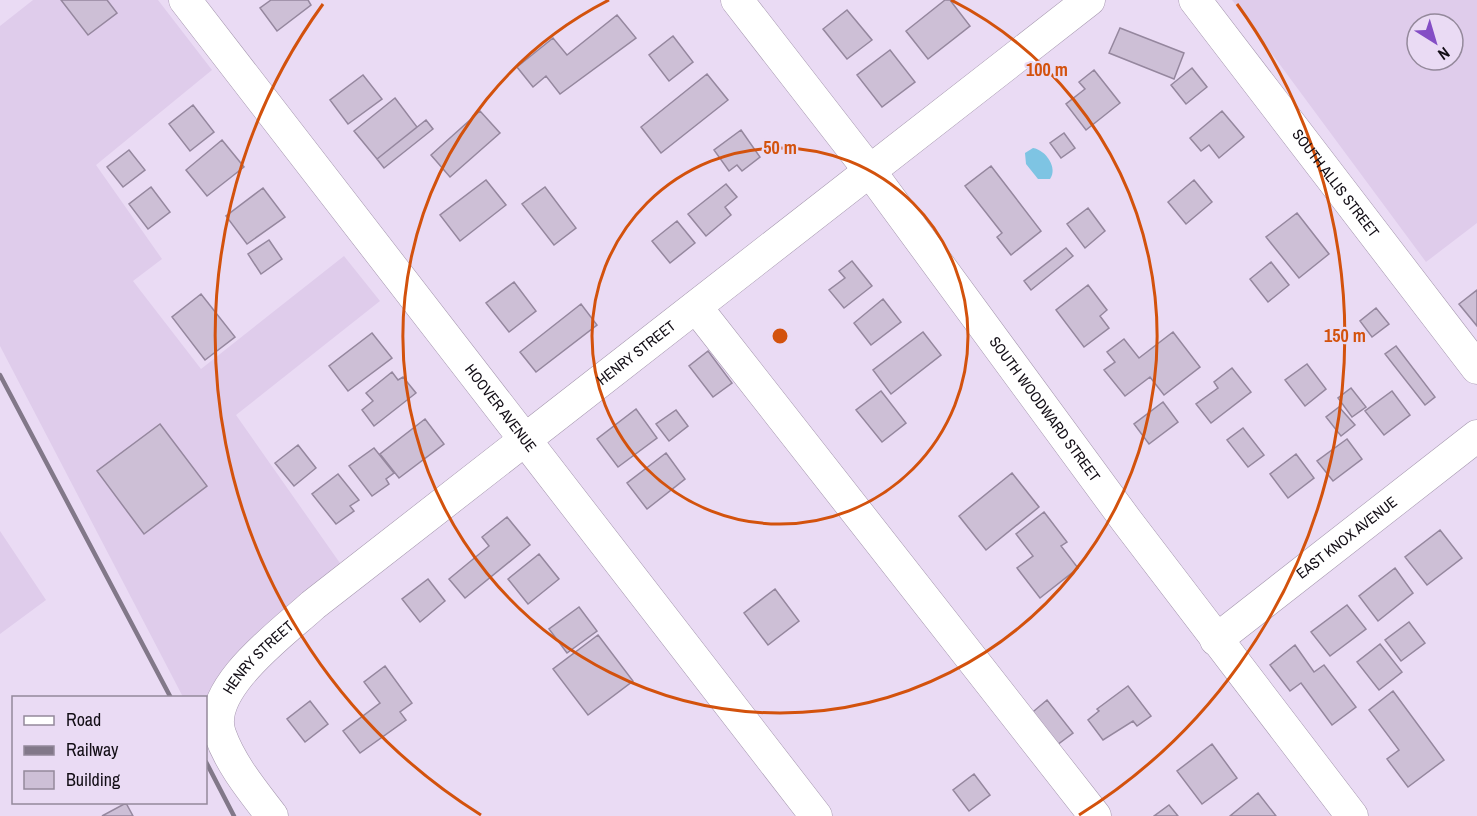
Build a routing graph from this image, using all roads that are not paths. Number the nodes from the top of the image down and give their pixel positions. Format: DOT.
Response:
graph roads {
  1 [pos="185,0"];
  2 [pos="737,0"];
  3 [pos="1089,0"];
  4 [pos="1195,0"];
  5 [pos="869,170"];
  6 [pos="696,307"];
  7 [pos="1477,368"];
  8 [pos="1477,436"];
  9 [pos="524,440"];
  10 [pos="1216,640"];
  11 [pos="272,816"];
  12 [pos="816,816"];
  13 [pos="1095,816"];
  14 [pos="1352,816"];
  1 -- 9 [label="street, HOOVER AVENUE"];
  2 -- 5 [label="street, SOUTH WOODWARD STREET"];
  3 -- 5 [label="street, HENRY STREET"];
  4 -- 7 [label="street, SOUTH ALLIS STREET"];
  5 -- 6 [label="street, HENRY STREET"];
  5 -- 10 [label="street, SOUTH WOODWARD STREET"];
  6 -- 9 [label="street, HENRY STREET"];
  6 -- 13 [label="street"];
  8 -- 10 [label="street, EAST KNOX AVENUE"];
  9 -- 11 [label="street, HENRY STREET"];
  9 -- 12 [label="street, HOOVER AVENUE"];
  10 -- 14 [label="street, SOUTH WOODWARD STREET"];
}
